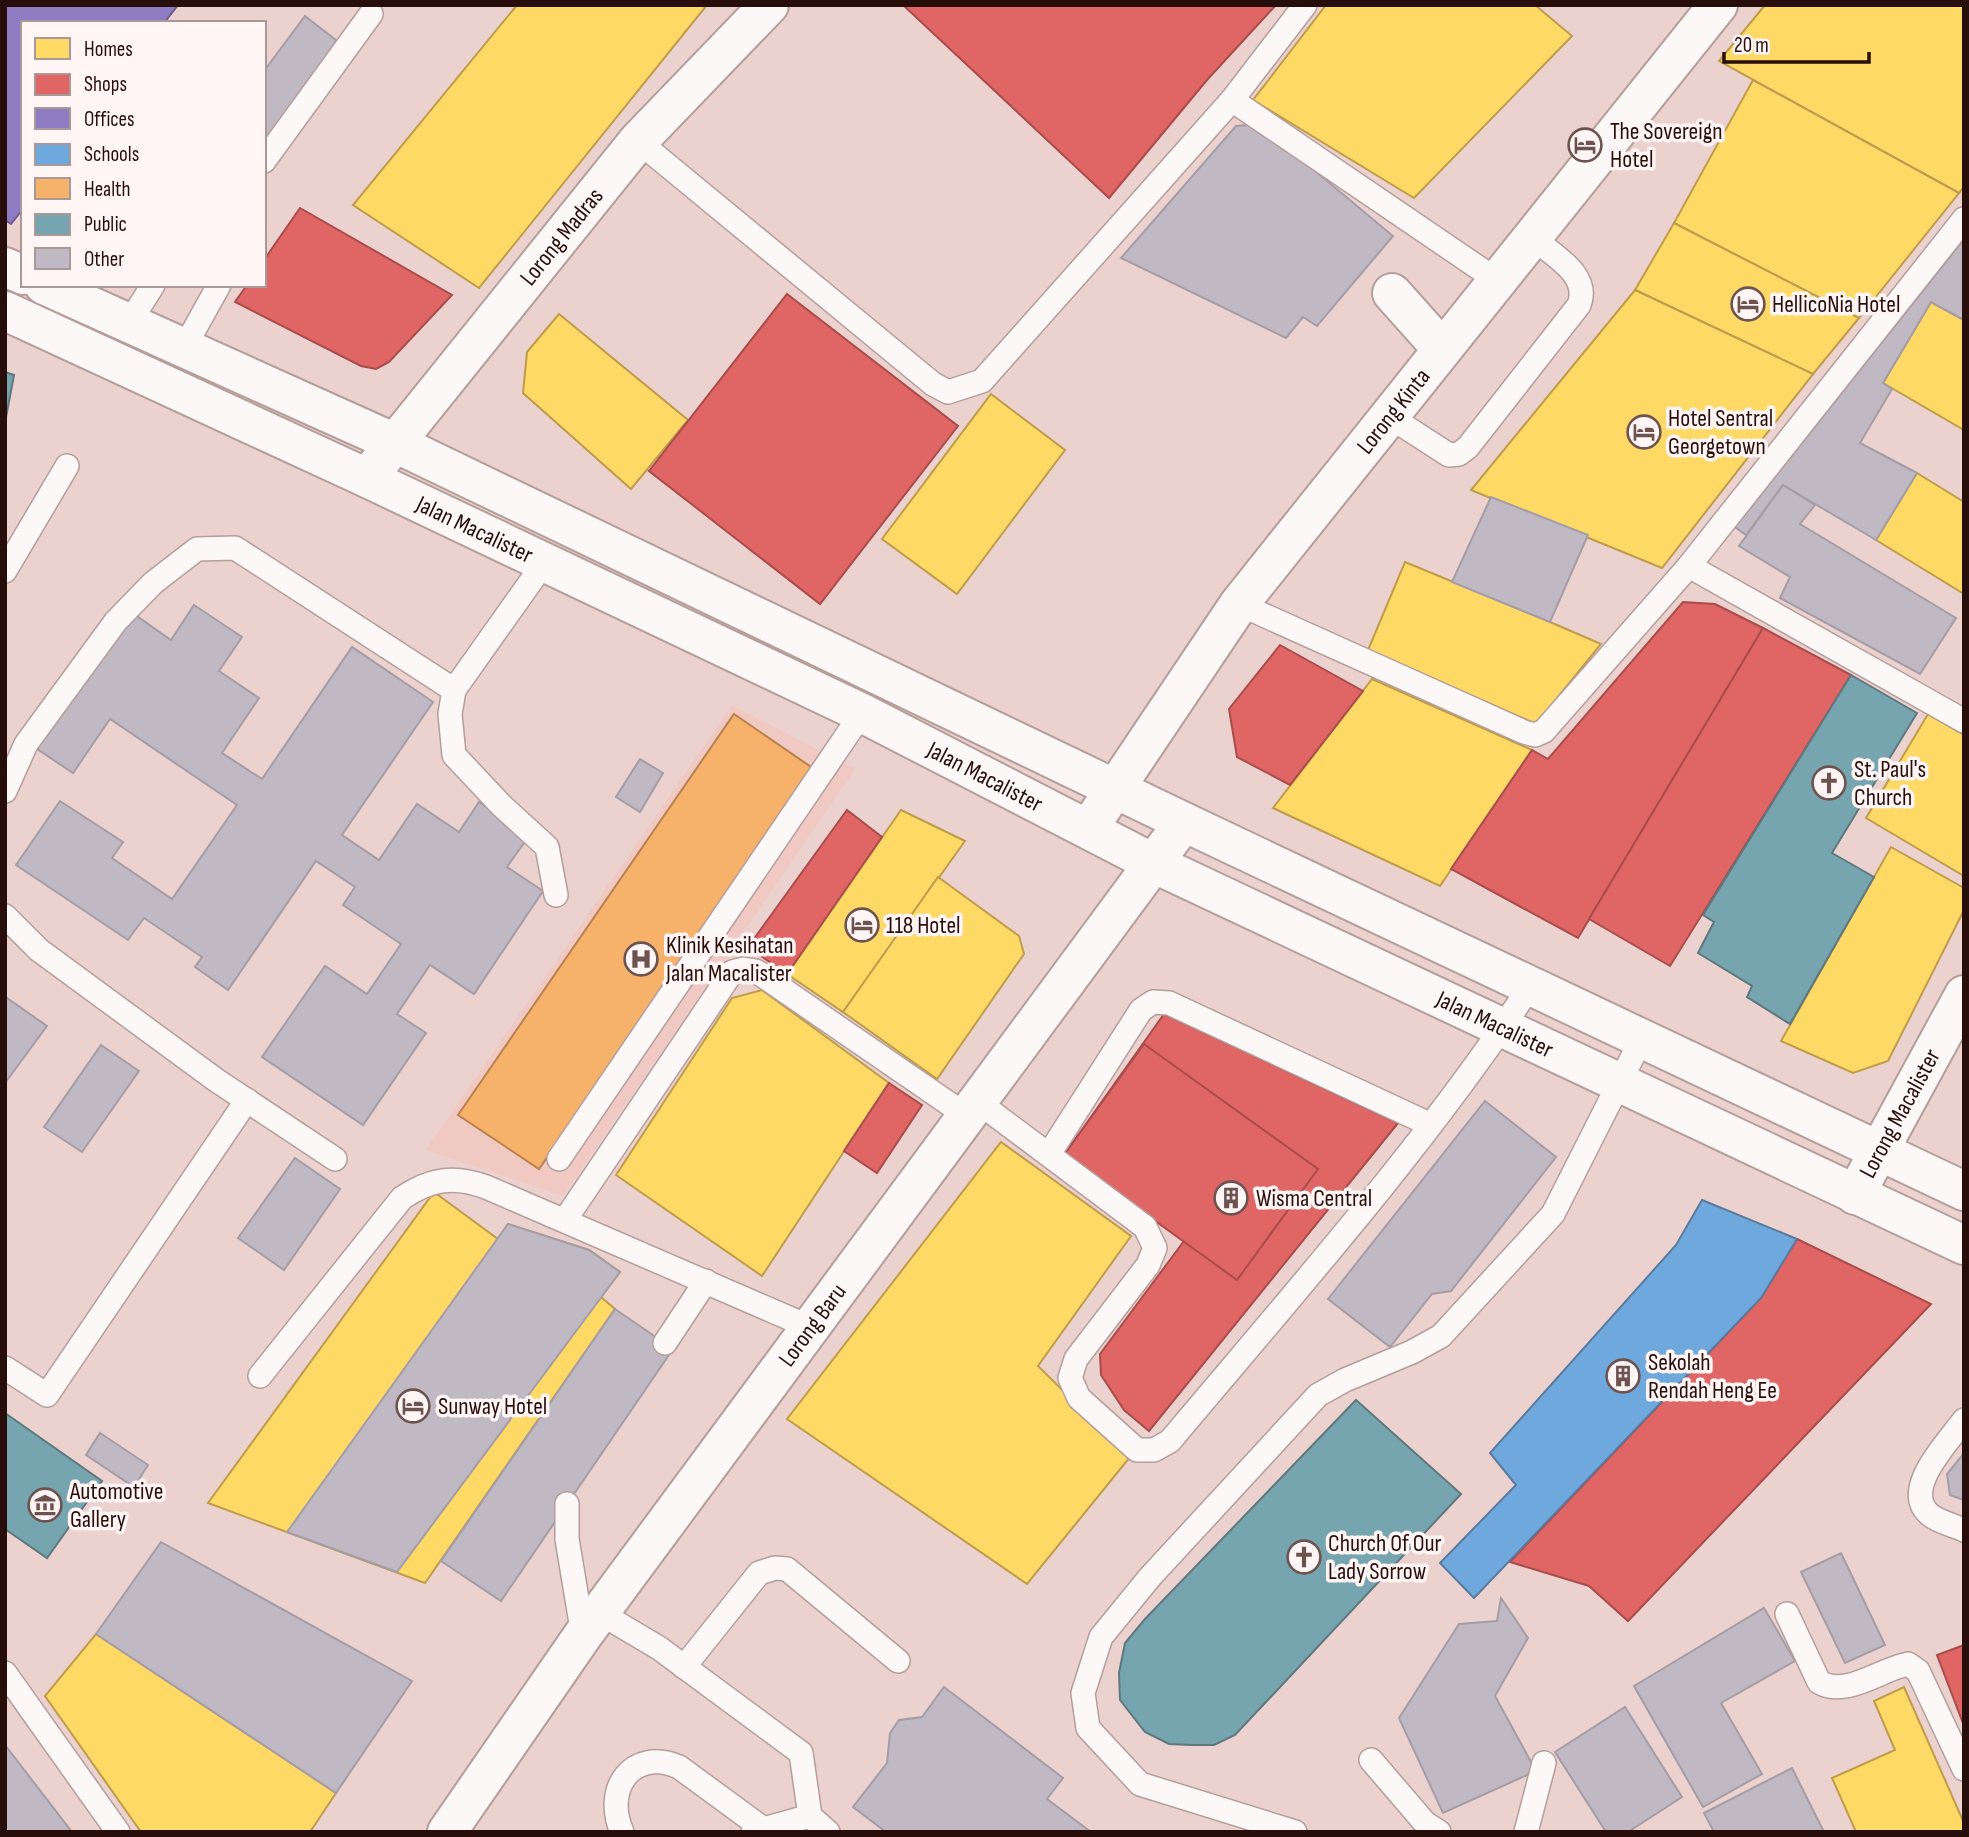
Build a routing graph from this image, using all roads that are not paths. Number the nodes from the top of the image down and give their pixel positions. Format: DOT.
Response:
graph roads {
  1 [pos="769,5"];
  2 [pos="1305,5"];
  3 [pos="1718,5"];
  4 [pos="371,14"];
  5 [pos="1232,100"];
  6 [pos="638,141"];
  7 [pos="266,159"];
  8 [pos="1964,219"];
  9 [pos="1532,237"];
  10 [pos="5,267"];
  11 [pos="21,274"];
  12 [pos="1498,281"];
  13 [pos="48,287"];
  14 [pos="152,287"];
  15 [pos="218,287"];
  16 [pos="1392,293"];
  17 [pos="5,311"];
  18 [pos="129,323"];
  19 [pos="184,348"];
  20 [pos="1443,349"];
  21 [pos="1390,417"];
  22 [pos="393,442"];
  23 [pos="67,466"];
  24 [pos="367,478"];
  25 [pos="544,563"];
  26 [pos="1689,566"];
  27 [pos="5,571"];
  28 [pos="1239,604"];
  29 [pos="454,690"];
  30 [pos="862,713"];
  31 [pos="1964,721"];
  32 [pos="1116,788"];
  33 [pos="5,791"];
  34 [pos="1184,822"];
  35 [pos="1088,829"];
  36 [pos="1155,864"];
  37 [pos="556,895"];
  38 [pos="5,916"];
  39 [pos="1531,985"];
  40 [pos="1964,995"];
  41 [pos="1503,1026"];
  42 [pos="1642,1038"];
  43 [pos="1620,1083"];
  44 [pos="247,1100"];
  45 [pos="972,1109"];
  46 [pos="1429,1124"];
  47 [pos="1881,1150"];
  48 [pos="1049,1154"];
  49 [pos="335,1159"];
  50 [pos="559,1159"];
  51 [pos="1964,1191"];
  52 [pos="1855,1195"];
  53 [pos="565,1220"];
  54 [pos="1964,1245"];
  55 [pos="706,1281"];
  56 [pos="812,1328"];
  57 [pos="665,1343"];
  58 [pos="5,1368"];
  59 [pos="260,1377"];
  60 [pos="1964,1420"];
  61 [pos="567,1504"];
  62 [pos="1964,1530"];
  63 [pos="1787,1614"];
  64 [pos="592,1624"];
  65 [pos="898,1661"];
  66 [pos="684,1667"];
  67 [pos="5,1673"];
  68 [pos="1371,1760"];
  69 [pos="1544,1763"];
  70 [pos="1964,1769"];
  71 [pos="810,1816"];
  72 [pos="759,1831"];
  73 [pos="118,1832"];
  74 [pos="447,1832"];
  75 [pos="622,1832"];
  76 [pos="828,1832"];
  77 [pos="1295,1832"];
  78 [pos="1438,1832"];
  79 [pos="1526,1832"];
  1 -- 6 [label="main road, Lorong Madras"];
  2 -- 5 [label="lane"];
  3 -- 9 [label="main road, Lorong Kinta"];
  4 -- 7 [label="lane"];
  5 -- 6 [label="lane"];
  5 -- 12 [label="lane"];
  6 -- 22 [label="main road, Lorong Madras"];
  8 -- 26 [label="lane"];
  9 -- 12 [label="main road, Lorong Kinta"];
  9 -- 21 [label="lane"];
  10 -- 11 [label="main road"];
  12 -- 20 [label="main road, Lorong Kinta"];
  13 -- 18 [label="main road, Jalan Macalister"];
  14 -- 18 [label="lane"];
  15 -- 19 [label="lane"];
  16 -- 20 [label="main road"];
  17 -- 24 [label="main road, Jalan Macalister"];
  18 -- 19 [label="main road, Jalan Macalister"];
  19 -- 22 [label="main road, Jalan Macalister"];
  20 -- 21 [label="main road, Lorong Kinta"];
  21 -- 28 [label="main road, Lorong Kinta"];
  22 -- 24 [label="main road, Lorong Madras"];
  22 -- 32 [label="main road, Jalan Macalister"];
  23 -- 27 [label="lane"];
  24 -- 25 [label="main road, Jalan Macalister"];
  25 -- 29 [label="lane"];
  25 -- 30 [label="main road, Jalan Macalister"];
  26 -- 28 [label="lane"];
  26 -- 31 [label="lane"];
  28 -- 32 [label="main road, Lorong Kinta"];
  29 -- 33 [label="lane"];
  29 -- 37 [label="lane"];
  30 -- 35 [label="main road, Jalan Macalister"];
  30 -- 50 [label="lane"];
  32 -- 34 [label="main road, Jalan Macalister"];
  32 -- 35 [label="main road, Lorong Kinta"];
  34 -- 36 [label="main road, Lorong Baru"];
  34 -- 39 [label="main road, Jalan Macalister"];
  35 -- 36 [label="main road, Jalan Macalister"];
  36 -- 41 [label="main road, Jalan Macalister"];
  36 -- 45 [label="main road, Lorong Baru"];
  38 -- 44 [label="lane"];
  39 -- 41 [label="lane"];
  39 -- 42 [label="main road, Jalan Macalister"];
  40 -- 47 [label="main road, Lorong Macalister"];
  41 -- 43 [label="main road, Jalan Macalister"];
  41 -- 46 [label="lane"];
  42 -- 43 [label="lane"];
  42 -- 47 [label="main road, Jalan Macalister"];
  43 -- 52 [label="main road, Jalan Macalister"];
  43 -- 77 [label="lane"];
  44 -- 49 [label="lane"];
  44 -- 58 [label="lane"];
  45 -- 48 [label="lane"];
  45 -- 53 [label="lane"];
  45 -- 56 [label="main road, Lorong Baru"];
  46 -- 48 [label="lane"];
  46 -- 48 [label="lane"];
  47 -- 51 [label="main road, Jalan Macalister"];
  47 -- 52 [label="main road, Lorong Macalister"];
  52 -- 54 [label="main road, Jalan Macalister"];
  53 -- 55 [label="lane"];
  53 -- 59 [label="lane"];
  55 -- 56 [label="lane"];
  55 -- 57 [label="lane"];
  56 -- 64 [label="main road, Lorong Baru"];
  60 -- 62 [label="lane"];
  61 -- 64 [label="lane"];
  63 -- 70 [label="lane"];
  64 -- 66 [label="lane"];
  64 -- 74 [label="main road, Lorong Baru"];
  65 -- 66 [label="lane"];
  66 -- 71 [label="lane"];
  67 -- 73 [label="lane"];
  68 -- 78 [label="lane"];
  69 -- 79 [label="lane"];
  71 -- 72 [label="lane"];
  71 -- 76 [label="lane"];
  72 -- 75 [label="lane"];
}
